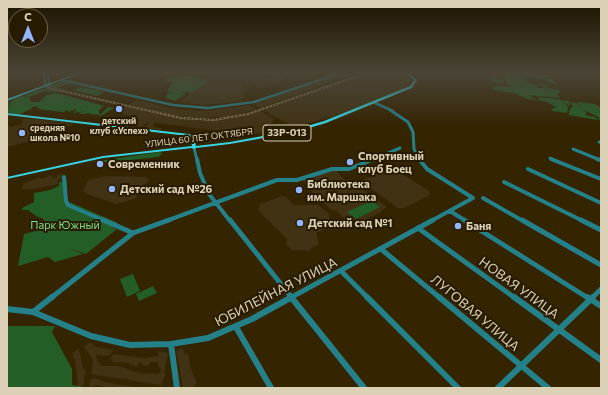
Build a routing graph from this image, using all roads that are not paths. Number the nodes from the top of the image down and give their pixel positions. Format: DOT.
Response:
graph roads {
  1 [pos="36,90"];
  2 [pos="108,90"];
  3 [pos="288,90"];
  4 [pos="403,90"];
  5 [pos="7,100"];
  6 [pos="376,103"];
  7 [pos="7,114"];
  8 [pos="194,148"];
  9 [pos="400,148"];
  10 [pos="573,149"];
  11 [pos="550,158"];
  12 [pos="601,160"];
  13 [pos="528,169"];
  14 [pos="64,177"];
  15 [pos="7,178"];
  16 [pos="601,180"];
  17 [pos="504,182"];
  18 [pos="483,198"];
  19 [pos="216,203"];
  20 [pos="601,203"];
  21 [pos="450,211"];
  22 [pos="418,228"];
  23 [pos="601,230"];
  24 [pos="133,233"];
  25 [pos="381,249"];
  26 [pos="601,264"];
  27 [pos="341,271"];
  28 [pos="601,289"];
  29 [pos="291,298"];
  30 [pos="590,299"];
  31 [pos="601,306"];
  32 [pos="7,309"];
  33 [pos="33,312"];
  34 [pos="236,327"];
  35 [pos="559,330"];
  36 [pos="171,344"];
  37 [pos="601,360"];
  38 [pos="522,366"];
  39 [pos="178,388"];
  40 [pos="271,388"];
  41 [pos="364,388"];
  42 [pos="458,388"];
  43 [pos="498,388"];
  44 [pos="548,388"];
  1 -- 5 [label="main road"];
  2 -- 3 [label="street"];
  4 -- 6 [label="main road, УЛИЦА 60 ЛЕТ ОКТЯБРЯ / 33Р-013"];
  6 -- 8 [label="main road, УЛИЦА 60 ЛЕТ ОКТЯБРЯ / 33Р-013"];
  6 -- 21 [label="street, ЮБИЛЕЙНАЯ УЛИЦА"];
  7 -- 8 [label="main road"];
  8 -- 15 [label="main road, УЛИЦА 60 ЛЕТ ОКТЯБРЯ / 33Р-013"];
  8 -- 19 [label="street"];
  9 -- 19 [label="street"];
  10 -- 12 [label="street"];
  11 -- 16 [label="street"];
  13 -- 20 [label="street"];
  14 -- 24 [label="street"];
  17 -- 23 [label="street"];
  18 -- 26 [label="street"];
  19 -- 24 [label="street"];
  19 -- 29 [label="street"];
  21 -- 22 [label="street, ЮБИЛЕЙНАЯ УЛИЦА"];
  21 -- 30 [label="street"];
  22 -- 25 [label="street, ЮБИЛЕЙНАЯ УЛИЦА"];
  22 -- 35 [label="street, НОВАЯ УЛИЦА"];
  24 -- 33 [label="street"];
  25 -- 27 [label="street, ЮБИЛЕЙНАЯ УЛИЦА"];
  25 -- 38 [label="street, ЛУГОВАЯ УЛИЦА"];
  27 -- 29 [label="street, ЮБИЛЕЙНАЯ УЛИЦА"];
  27 -- 42 [label="street"];
  28 -- 30 [label="street"];
  29 -- 34 [label="street, ЮБИЛЕЙНАЯ УЛИЦА"];
  29 -- 41 [label="street"];
  30 -- 31 [label="street"];
  30 -- 35 [label="street"];
  32 -- 33 [label="street, ЮБИЛЕЙНАЯ УЛИЦА"];
  33 -- 36 [label="street, ЮБИЛЕЙНАЯ УЛИЦА"];
  34 -- 36 [label="street, ЮБИЛЕЙНАЯ УЛИЦА"];
  34 -- 40 [label="street"];
  35 -- 37 [label="street, НОВАЯ УЛИЦА"];
  35 -- 38 [label="street"];
  36 -- 39 [label="street"];
  38 -- 43 [label="street"];
  38 -- 44 [label="street, ЛУГОВАЯ УЛИЦА"];
}
